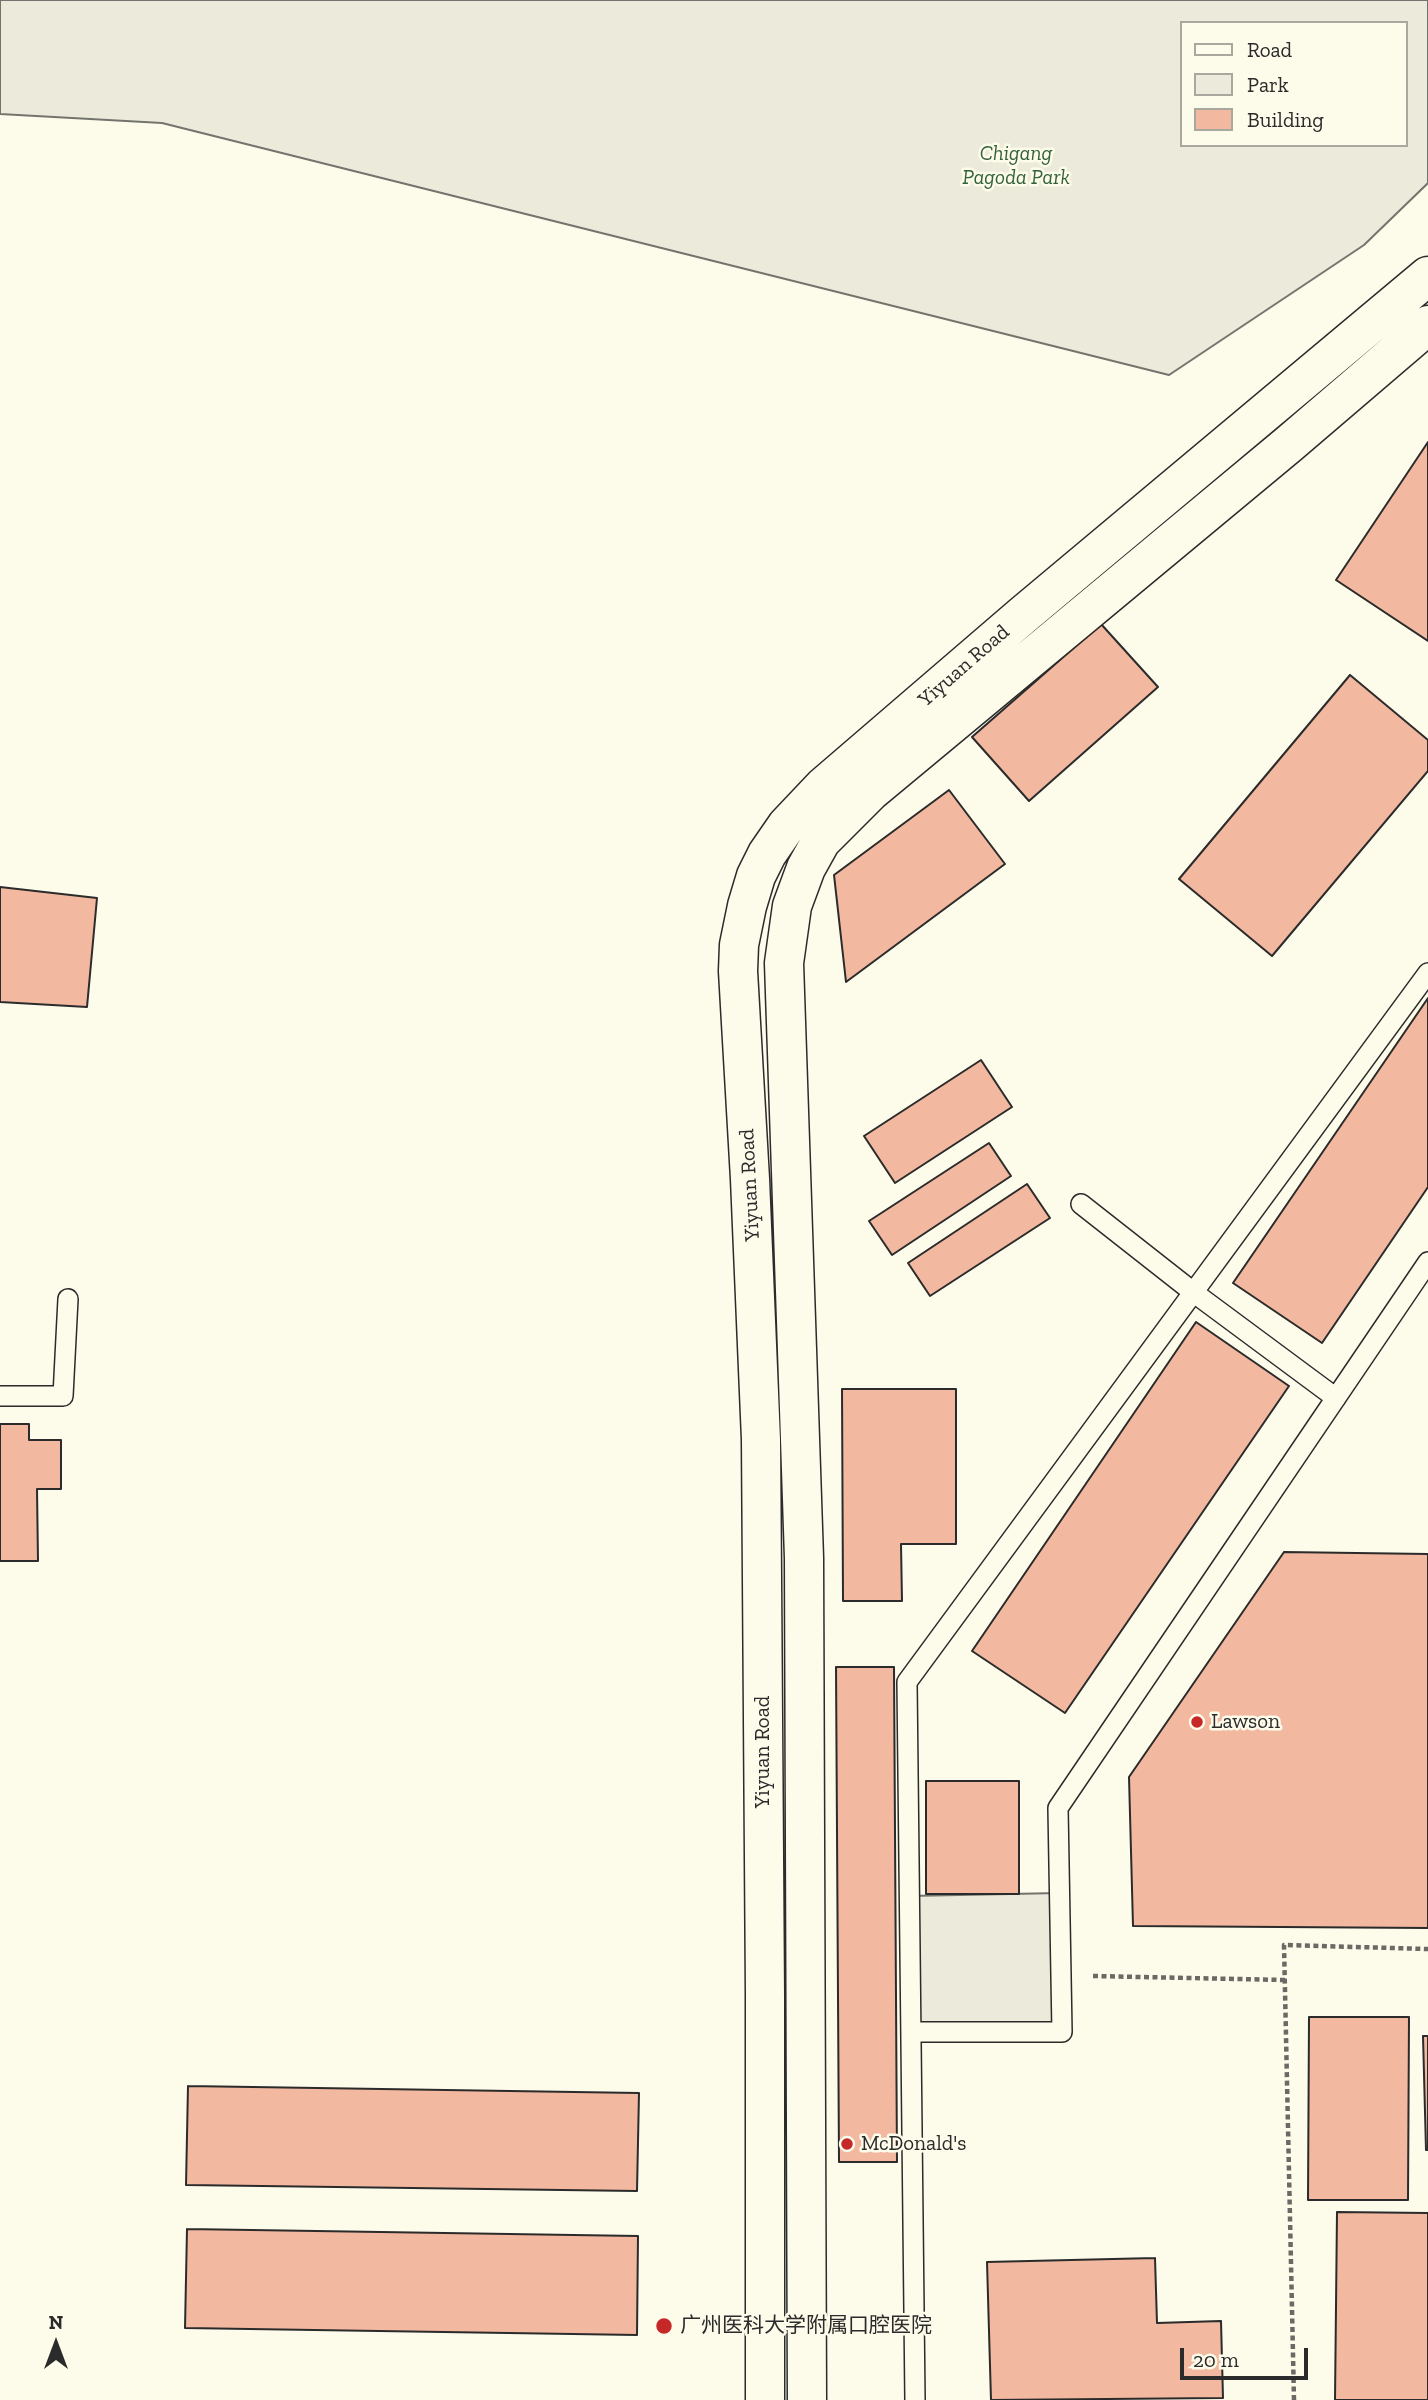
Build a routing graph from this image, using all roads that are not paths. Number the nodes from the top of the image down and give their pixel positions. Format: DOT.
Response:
graph roads {
  1 [pos="1428,276"];
  2 [pos="1428,325"];
  3 [pos="1428,973"];
  4 [pos="1081,1204"];
  5 [pos="1428,1262"];
  6 [pos="1193,1292"];
  7 [pos="68,1298"];
  8 [pos="0,1395"];
  9 [pos="1336,1398"];
  10 [pos="911,2032"];
  11 [pos="765,2400"];
  12 [pos="807,2400"];
  13 [pos="915,2400"];
  1 -- 11 [label="street, Yiyuan Road"];
  2 -- 12 [label="street, Yiyuan Road"];
  3 -- 6 [label="lane"];
  4 -- 6 [label="lane"];
  5 -- 9 [label="lane"];
  6 -- 9 [label="lane"];
  6 -- 10 [label="lane"];
  7 -- 8 [label="lane"];
  9 -- 10 [label="lane"];
  10 -- 13 [label="lane"];
}
